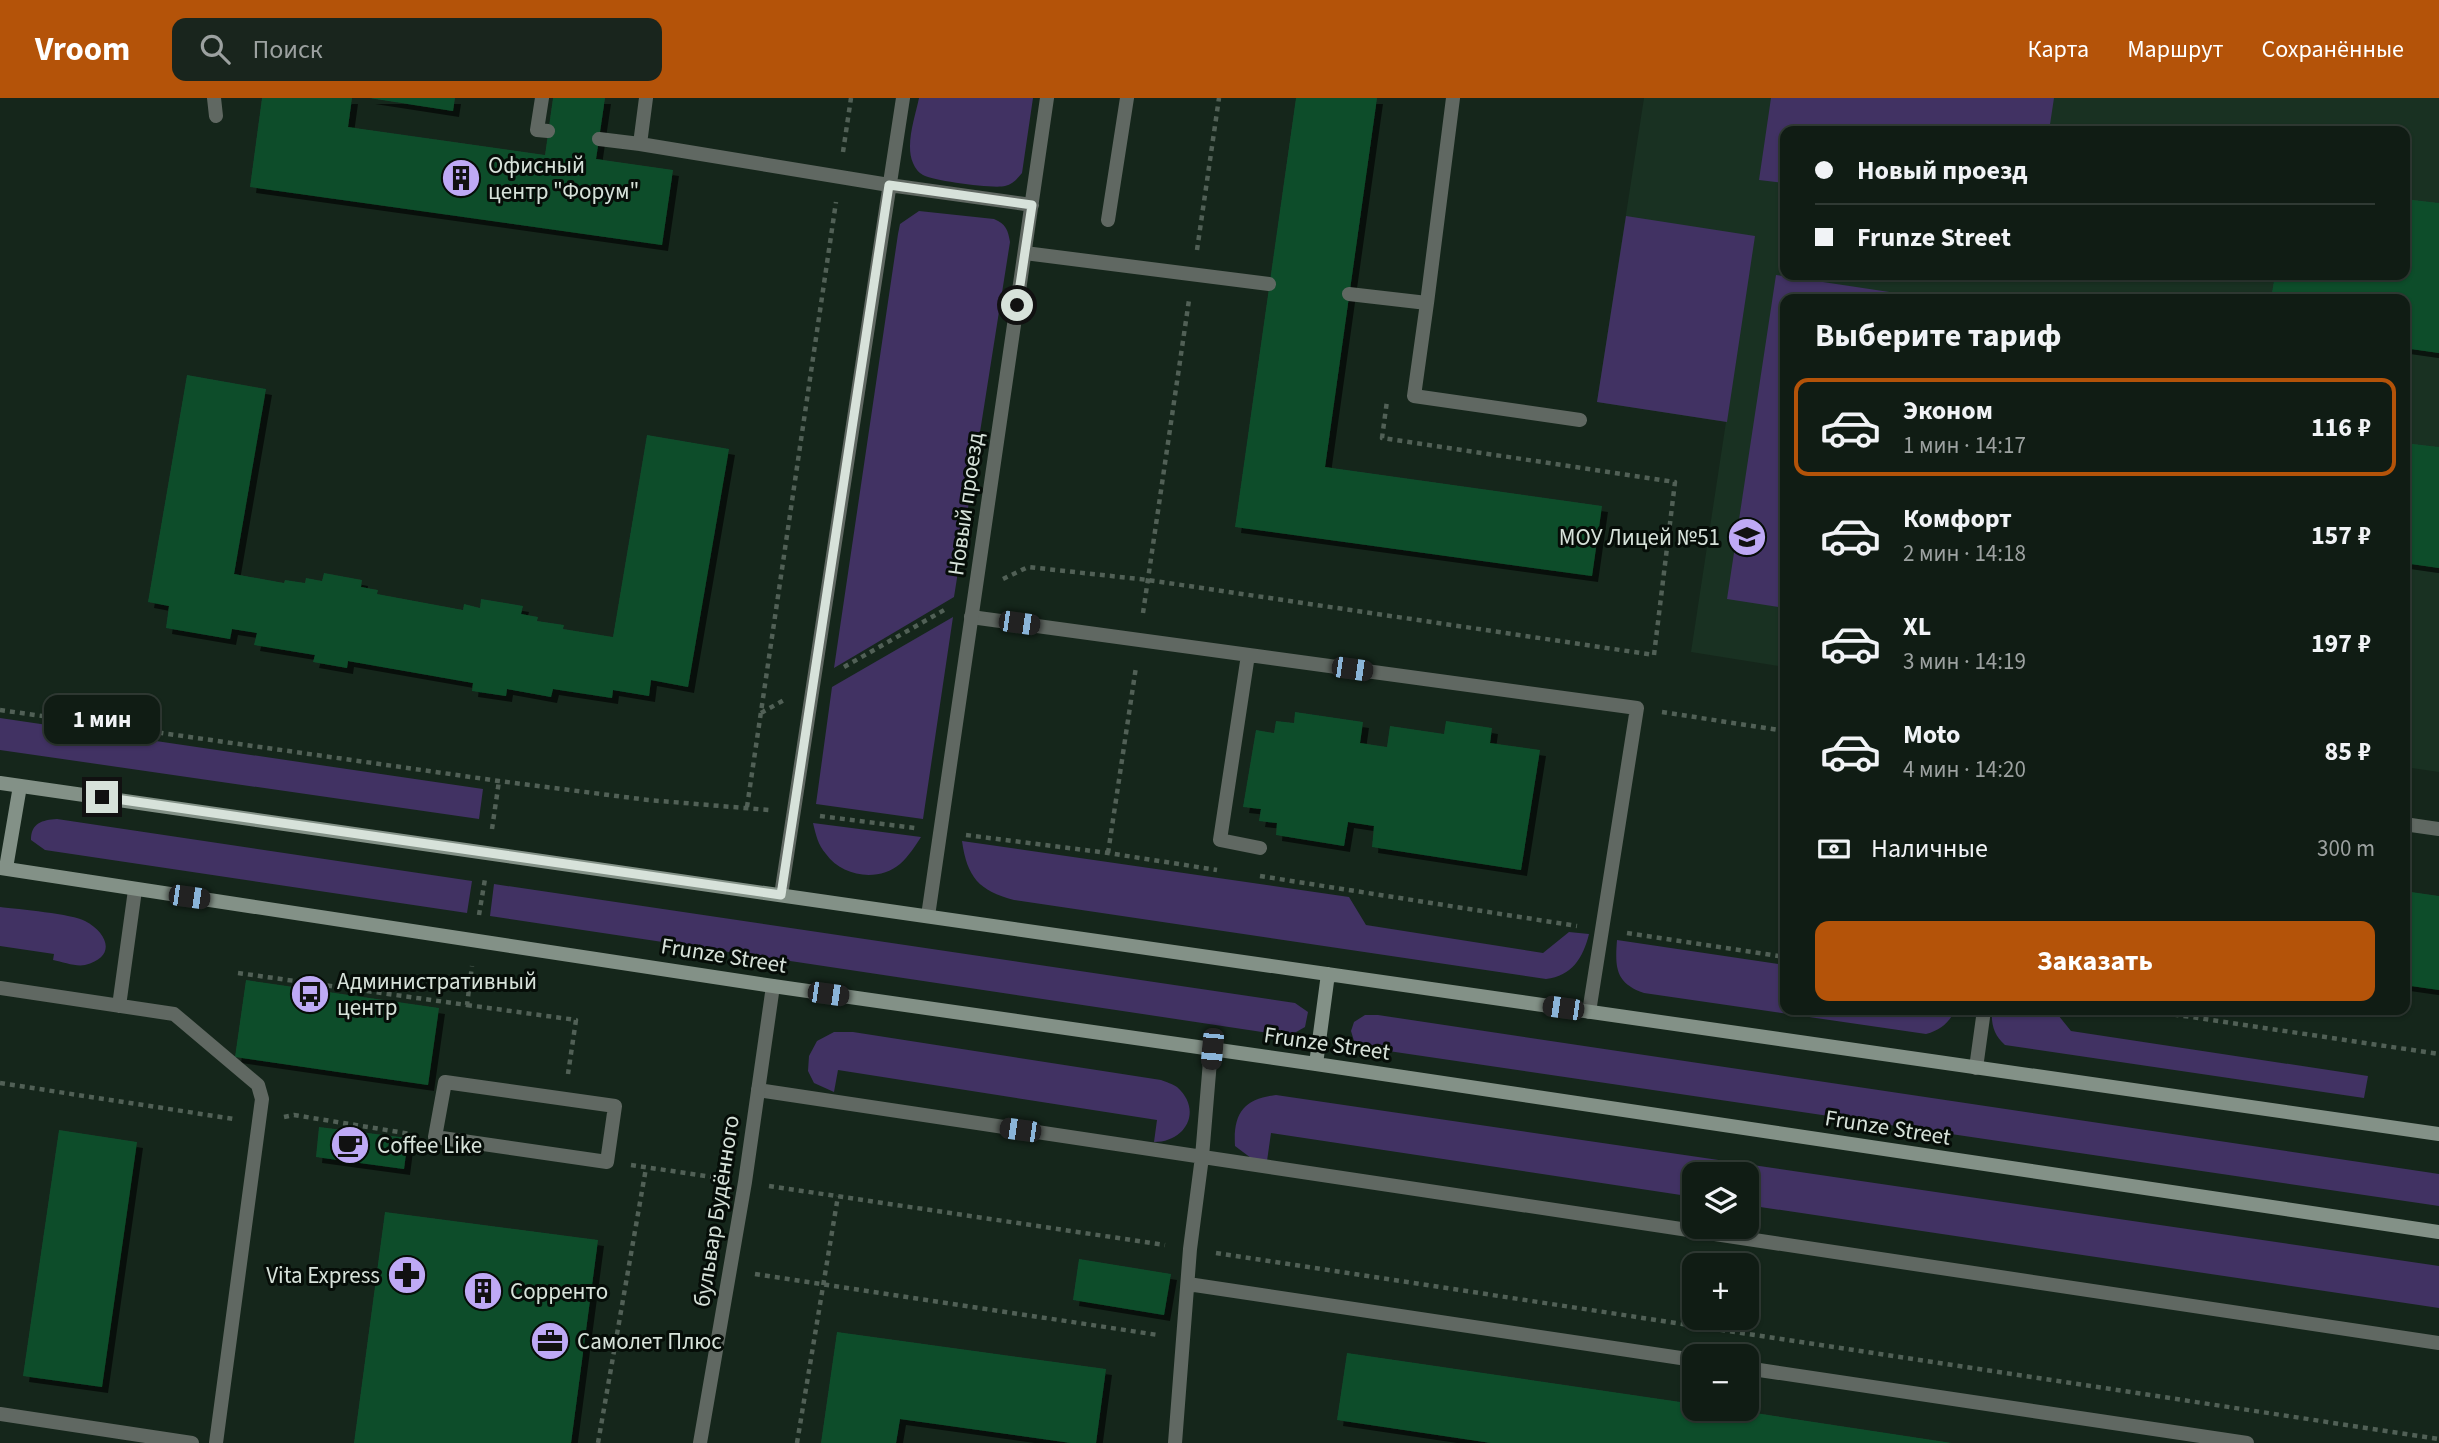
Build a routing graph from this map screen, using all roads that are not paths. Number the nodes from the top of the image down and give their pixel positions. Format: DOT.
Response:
graph roads {
  1 [pos="214,98"];
  2 [pos="542,98"];
  3 [pos="646,98"];
  4 [pos="902,98"];
  5 [pos="1047,98"];
  6 [pos="1127,98"];
  7 [pos="1453,98"];
  8 [pos="216,116"];
  9 [pos="548,131"];
  10 [pos="599,139"];
  11 [pos="640,145"];
  12 [pos="889,185"];
  13 [pos="1032,205"];
  14 [pos="1108,220"];
  15 [pos="1025,253"];
  16 [pos="1269,284"];
  17 [pos="1349,294"];
  18 [pos="1427,303"];
  19 [pos="1580,420"];
  20 [pos="971,617"];
  21 [pos="1248,655"];
  22 [pos="0,783"];
  23 [pos="19,786"];
  24 [pos="2410,825"];
  25 [pos="2439,829"];
  26 [pos="1260,848"];
  27 [pos="3,868"];
  28 [pos="135,890"];
  29 [pos="781,895"];
  30 [pos="928,916"];
  31 [pos="1328,974"];
  32 [pos="774,986"];
  33 [pos="0,988"];
  34 [pos="119,1006"];
  35 [pos="1589,1012"];
  36 [pos="1983,1015"];
  37 [pos="1212,1049"];
  38 [pos="1316,1064"];
  39 [pos="1976,1068"];
  40 [pos="758,1090"];
  41 [pos="564,1099"];
  42 [pos="2439,1134"];
  43 [pos="1202,1157"];
  44 [pos="2439,1233"];
  45 [pos="1188,1284"];
  46 [pos="2439,1343"];
  47 [pos="1682,1358"];
  48 [pos="1759,1370"];
  49 [pos="0,1414"];
  50 [pos="192,1443"];
  51 [pos="216,1443"];
  52 [pos="700,1443"];
  53 [pos="1175,1443"];
  54 [pos="2247,1443"];
  1 -- 8 [label="street"];
  2 -- 9 [label="street"];
  3 -- 11 [label="street"];
  4 -- 12 [label="street"];
  5 -- 13 [label="street, Новый проезд"];
  6 -- 14 [label="street"];
  7 -- 18 [label="street"];
  10 -- 11 [label="street"];
  11 -- 12 [label="street"];
  12 -- 13 [label="street"];
  12 -- 29 [label="street"];
  13 -- 15 [label="street, Новый проезд"];
  15 -- 16 [label="street"];
  15 -- 20 [label="street, Новый проезд"];
  17 -- 18 [label="street"];
  18 -- 19 [label="street"];
  20 -- 21 [label="street"];
  20 -- 30 [label="street, Новый проезд"];
  21 -- 26 [label="street"];
  21 -- 35 [label="street"];
  22 -- 23 [label="main road"];
  23 -- 27 [label="main road"];
  23 -- 29 [label="main road"];
  24 -- 25 [label="street"];
  27 -- 28 [label="main road, Frunze Street"];
  28 -- 32 [label="main road, Frunze Street"];
  28 -- 34 [label="street"];
  29 -- 30 [label="main road"];
  30 -- 31 [label="main road"];
  31 -- 35 [label="main road"];
  31 -- 38 [label="main road"];
  32 -- 37 [label="main road, Frunze Street"];
  32 -- 40 [label="street, бульвар Будённого"];
  33 -- 34 [label="street"];
  34 -- 51 [label="street"];
  35 -- 39 [label="main road"];
  36 -- 39 [label="street"];
  37 -- 38 [label="main road, Frunze Street"];
  37 -- 43 [label="street"];
  38 -- 44 [label="main road, Frunze Street"];
  39 -- 42 [label="main road"];
  40 -- 43 [label="street"];
  40 -- 52 [label="street, бульвар Будённого"];
  41 -- 41 [label="street"];
  43 -- 45 [label="street"];
  43 -- 46 [label="street"];
  45 -- 47 [label="street"];
  45 -- 53 [label="street"];
  48 -- 54 [label="street"];
  49 -- 50 [label="street"];
}
